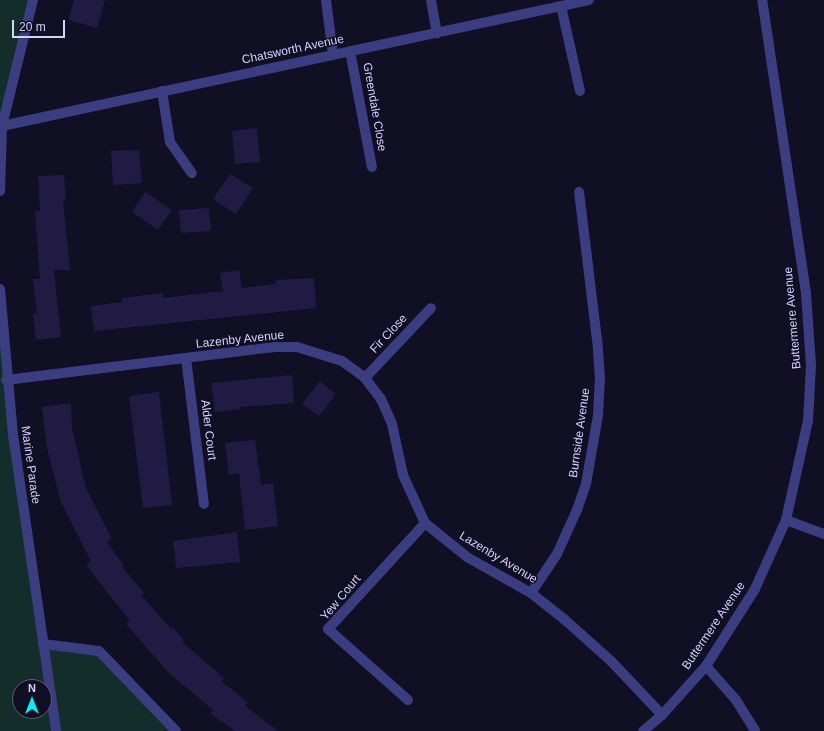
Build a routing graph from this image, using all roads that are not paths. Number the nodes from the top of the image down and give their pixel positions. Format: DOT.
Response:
graph roads {
  1 [pos="33,0"];
  2 [pos="326,0"];
  3 [pos="431,0"];
  4 [pos="589,0"];
  5 [pos="762,0"];
  6 [pos="561,6"];
  7 [pos="436,33"];
  8 [pos="350,51"];
  9 [pos="333,55"];
  10 [pos="162,91"];
  11 [pos="580,91"];
  12 [pos="2,126"];
  13 [pos="372,167"];
  14 [pos="192,173"];
  15 [pos="0,191"];
  16 [pos="579,192"];
  17 [pos="0,289"];
  18 [pos="431,308"];
  19 [pos="186,358"];
  20 [pos="365,378"];
  21 [pos="6,380"];
  22 [pos="204,504"];
  23 [pos="786,520"];
  24 [pos="425,523"];
  25 [pos="824,534"];
  26 [pos="532,593"];
  27 [pos="43,644"];
  28 [pos="706,666"];
  29 [pos="408,700"];
  30 [pos="662,715"];
  31 [pos="56,731"];
  32 [pos="176,731"];
  33 [pos="643,731"];
  34 [pos="756,731"];
  1 -- 12 [label="street"];
  2 -- 9 [label="street"];
  3 -- 7 [label="street"];
  4 -- 6 [label="street, Chatsworth Avenue"];
  5 -- 23 [label="street, Buttermere Avenue"];
  6 -- 7 [label="street, Chatsworth Avenue"];
  6 -- 11 [label="street"];
  7 -- 8 [label="street, Chatsworth Avenue"];
  8 -- 9 [label="street, Chatsworth Avenue"];
  8 -- 13 [label="street, Greendale Close"];
  9 -- 10 [label="street, Chatsworth Avenue"];
  10 -- 12 [label="street, Chatsworth Avenue"];
  10 -- 14 [label="street"];
  12 -- 15 [label="street"];
  16 -- 26 [label="street, Burnside Avenue"];
  17 -- 21 [label="street, Marine Parade"];
  18 -- 20 [label="street, Fir Close"];
  19 -- 20 [label="street, Lazenby Avenue"];
  19 -- 21 [label="street, Lazenby Avenue"];
  19 -- 22 [label="street, Alder Court"];
  20 -- 24 [label="street, Lazenby Avenue"];
  21 -- 27 [label="street, Marine Parade"];
  23 -- 25 [label="street"];
  23 -- 28 [label="street, Buttermere Avenue"];
  24 -- 26 [label="street, Lazenby Avenue"];
  24 -- 29 [label="street, Yew Court"];
  26 -- 30 [label="street, Lazenby Avenue"];
  27 -- 31 [label="street, Marine Parade"];
  27 -- 32 [label="street"];
  28 -- 30 [label="street, Buttermere Avenue"];
  28 -- 34 [label="street"];
  30 -- 33 [label="street, Buttermere Avenue"];
}
